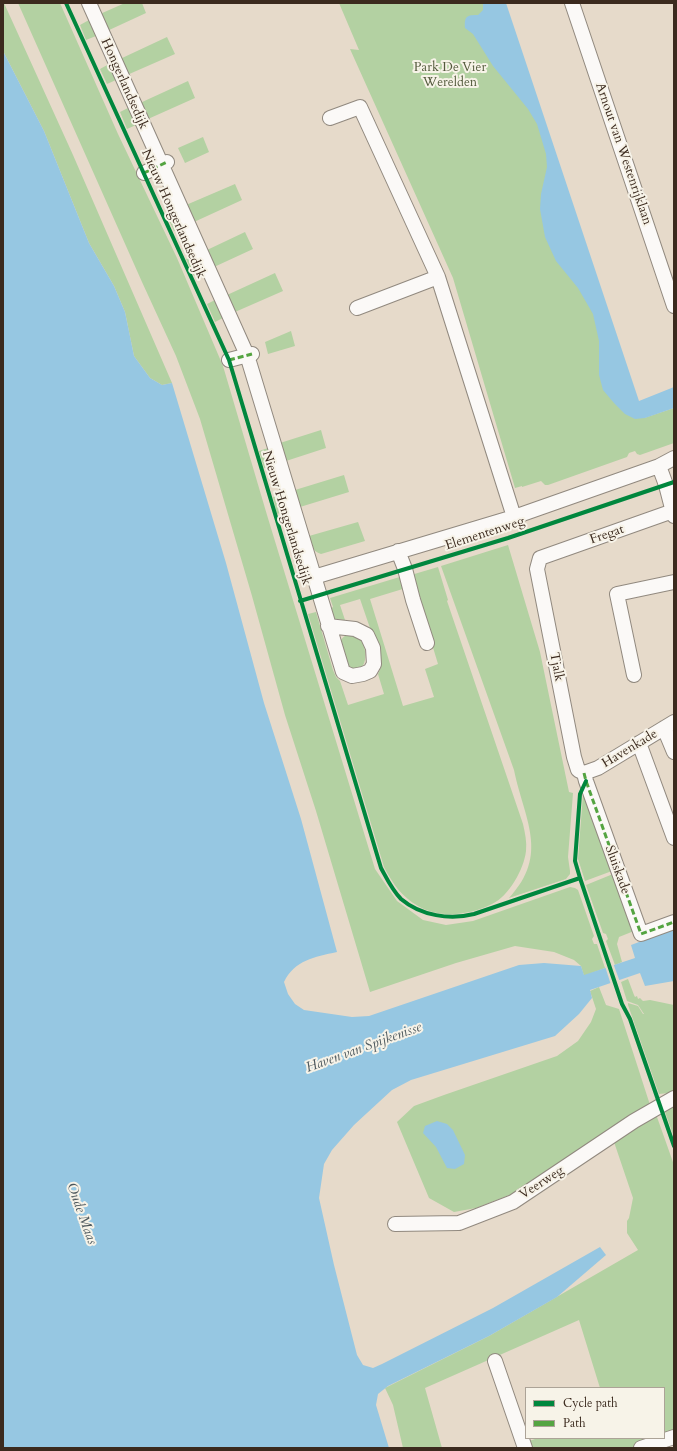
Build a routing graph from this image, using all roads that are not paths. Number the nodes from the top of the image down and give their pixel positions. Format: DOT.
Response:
graph roads {
  1 [pos="89,3"];
  2 [pos="572,3"];
  3 [pos="330,118"];
  4 [pos="164,164"];
  5 [pos="144,173"];
  6 [pos="438,277"];
  7 [pos="674,306"];
  8 [pos="357,308"];
  9 [pos="250,355"];
  10 [pos="229,360"];
  11 [pos="674,458"];
  12 [pos="674,465"];
  13 [pos="659,466"];
  14 [pos="673,514"];
  15 [pos="514,517"];
  16 [pos="398,551"];
  17 [pos="540,558"];
  18 [pos="314,577"];
  19 [pos="674,582"];
  20 [pos="328,626"];
  21 [pos="427,643"];
  22 [pos="634,675"];
  23 [pos="669,725"];
  24 [pos="639,743"];
  25 [pos="674,752"];
  26 [pos="584,773"];
  27 [pos="674,838"];
  28 [pos="674,922"];
  29 [pos="674,1098"];
  30 [pos="395,1224"];
  31 [pos="495,1361"];
  32 [pos="674,1437"];
  33 [pos="525,1448"];
  34 [pos="641,1448"];
  1 -- 4 [label="street, Hongerlandsedijk"];
  2 -- 7 [label="street, Arnout van Westenrijklaan"];
  3 -- 6 [label="street"];
  4 -- 5 [label="street"];
  4 -- 9 [label="street, Hongerlandsedijk"];
  6 -- 8 [label="street"];
  6 -- 15 [label="street"];
  9 -- 10 [label="street"];
  9 -- 18 [label="street, Hongerlandsedijk"];
  11 -- 13 [label="street, Elementenweg"];
  12 -- 13 [label="street, Elementenweg"];
  13 -- 14 [label="street, Fregat"];
  13 -- 15 [label="street, Elementenweg"];
  14 -- 17 [label="street, Fregat"];
  15 -- 16 [label="street, Elementenweg"];
  16 -- 18 [label="street, Elementenweg"];
  16 -- 21 [label="street"];
  17 -- 26 [label="street, Tjalk"];
  18 -- 20 [label="street, Hongerlandsedijk"];
  19 -- 22 [label="street"];
  23 -- 24 [label="street, Havenkade"];
  23 -- 25 [label="street"];
  24 -- 26 [label="street, Havenkade"];
  24 -- 27 [label="street"];
  26 -- 28 [label="street, Sluiskade"];
  29 -- 30 [label="street, Veerweg"];
  31 -- 33 [label="street"];
  32 -- 34 [label="street"];
}
